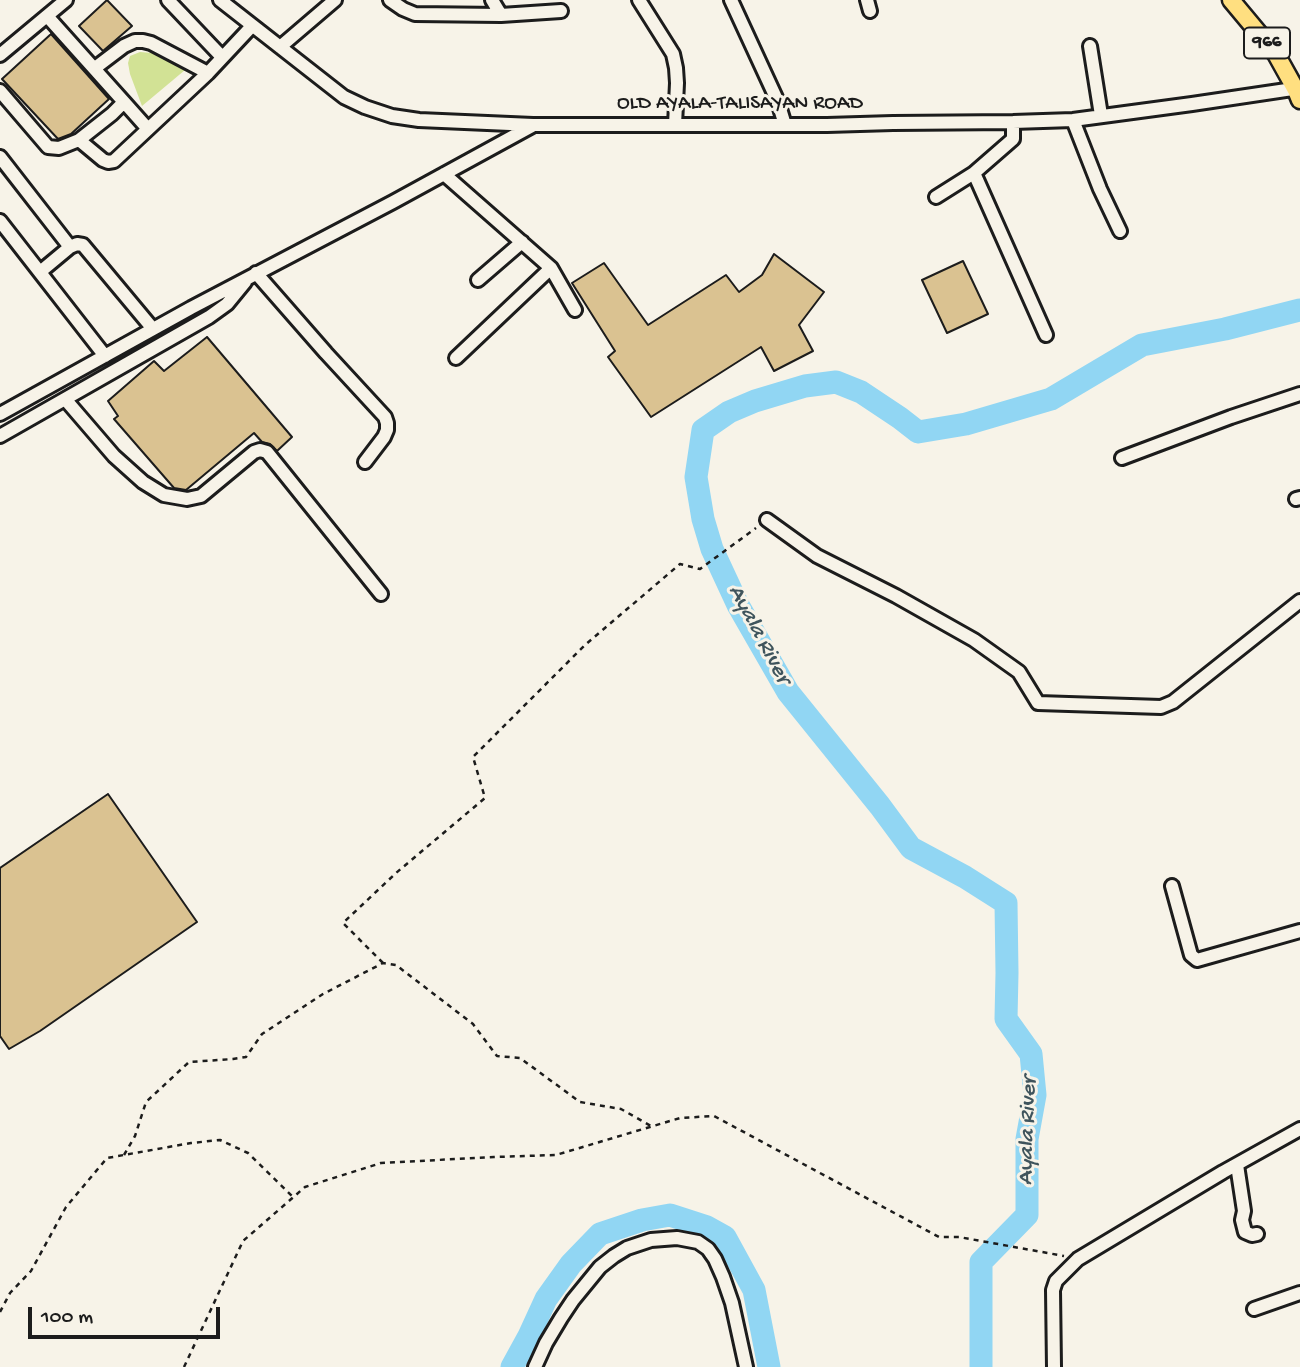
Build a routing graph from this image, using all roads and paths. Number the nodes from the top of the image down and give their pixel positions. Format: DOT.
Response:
graph roads {
  1 [pos="66,0"];
  2 [pos="168,0"];
  3 [pos="220,0"];
  4 [pos="335,0"];
  5 [pos="390,0"];
  6 [pos="492,0"];
  7 [pos="553,0"];
  8 [pos="639,0"];
  9 [pos="731,0"];
  10 [pos="1231,0"];
  11 [pos="501,15"];
  12 [pos="47,16"];
  13 [pos="253,26"];
  14 [pos="1090,46"];
  15 [pos="280,47"];
  16 [pos="0,55"];
  17 [pos="222,57"];
  18 [pos="95,68"];
  19 [pos="208,73"];
  20 [pos="0,90"];
  21 [pos="1299,92"];
  22 [pos="124,102"];
  23 [pos="1101,115"];
  24 [pos="1073,120"];
  25 [pos="1013,122"];
  26 [pos="533,125"];
  27 [pos="675,125"];
  28 [pos="785,125"];
  29 [pos="148,129"];
  30 [pos="79,141"];
  31 [pos="0,157"];
  32 [pos="974,173"];
  33 [pos="443,174"];
  34 [pos="936,197"];
  35 [pos="0,221"];
  36 [pos="1120,230"];
  37 [pos="522,242"];
  38 [pos="70,247"];
  39 [pos="551,268"];
  40 [pos="40,272"];
  41 [pos="253,275"];
  42 [pos="478,280"];
  43 [pos="575,310"];
  44 [pos="153,329"];
  45 [pos="1046,335"];
  46 [pos="105,356"];
  47 [pos="456,358"];
  48 [pos="1300,394"];
  49 [pos="65,399"];
  50 [pos="0,414"];
  51 [pos="0,436"];
  52 [pos="1122,458"];
  53 [pos="365,462"];
  54 [pos="767,520"];
  55 [pos="381,594"];
  56 [pos="1300,601"];
  57 [pos="1172,886"];
  58 [pos="1300,930"];
  59 [pos="383,963"];
  60 [pos="651,1127"];
  61 [pos="1300,1129"];
  62 [pos="124,1155"];
  63 [pos="1237,1165"];
  64 [pos="293,1197"];
  65 [pos="1257,1234"];
  66 [pos="1078,1259"];
  67 [pos="1300,1293"];
  68 [pos="1254,1309"];
  69 [pos="0,1312"];
  70 [pos="184,1367"];
  71 [pos="535,1367"];
  72 [pos="746,1367"];
  73 [pos="1054,1367"];
  1 -- 12 [label="street"];
  2 -- 17 [label="street"];
  3 -- 13 [label="street, OLD AYALA-TALISAYAN ROAD"];
  4 -- 15 [label="street"];
  5 -- 11 [label="street"];
  6 -- 11 [label="street"];
  7 -- 11 [label="street"];
  8 -- 27 [label="street"];
  9 -- 28 [label="street"];
  10 -- 21 [label="main road, 966"];
  12 -- 16 [label="street"];
  12 -- 18 [label="street"];
  13 -- 15 [label="street, OLD AYALA-TALISAYAN ROAD"];
  13 -- 17 [label="street"];
  14 -- 23 [label="street"];
  15 -- 26 [label="street, OLD AYALA-TALISAYAN ROAD"];
  17 -- 19 [label="street"];
  18 -- 19 [label="street"];
  18 -- 22 [label="street"];
  19 -- 29 [label="street"];
  20 -- 30 [label="street"];
  21 -- 23 [label="street, OLD AYALA-TALISAYAN ROAD"];
  22 -- 29 [label="street"];
  22 -- 30 [label="street"];
  23 -- 24 [label="street, OLD AYALA-TALISAYAN ROAD"];
  24 -- 25 [label="street, OLD AYALA-TALISAYAN ROAD"];
  24 -- 36 [label="street"];
  25 -- 28 [label="street, OLD AYALA-TALISAYAN ROAD"];
  25 -- 32 [label="street"];
  26 -- 27 [label="street, OLD AYALA-TALISAYAN ROAD"];
  26 -- 33 [label="street"];
  27 -- 28 [label="street, OLD AYALA-TALISAYAN ROAD"];
  29 -- 30 [label="street"];
  31 -- 38 [label="street"];
  32 -- 34 [label="street"];
  32 -- 45 [label="street"];
  33 -- 37 [label="street"];
  33 -- 41 [label="street"];
  35 -- 40 [label="street"];
  37 -- 39 [label="street"];
  37 -- 42 [label="street"];
  38 -- 40 [label="street"];
  38 -- 44 [label="street"];
  39 -- 43 [label="street"];
  39 -- 47 [label="street"];
  40 -- 46 [label="street"];
  41 -- 44 [label="street"];
  41 -- 49 [label="street"];
  41 -- 53 [label="street"];
  44 -- 46 [label="street"];
  46 -- 50 [label="street"];
  48 -- 52 [label="street"];
  49 -- 51 [label="street"];
  49 -- 55 [label="street"];
  54 -- 56 [label="street"];
  54 -- 59 [label="path"];
  57 -- 58 [label="street"];
  59 -- 60 [label="path"];
  59 -- 62 [label="path"];
  60 -- 64 [label="path"];
  60 -- 66 [label="path"];
  61 -- 63 [label="street"];
  62 -- 64 [label="path"];
  62 -- 69 [label="path"];
  63 -- 65 [label="street"];
  63 -- 66 [label="street"];
  64 -- 70 [label="path"];
  66 -- 73 [label="street"];
  67 -- 68 [label="street"];
  71 -- 72 [label="street"];
}
